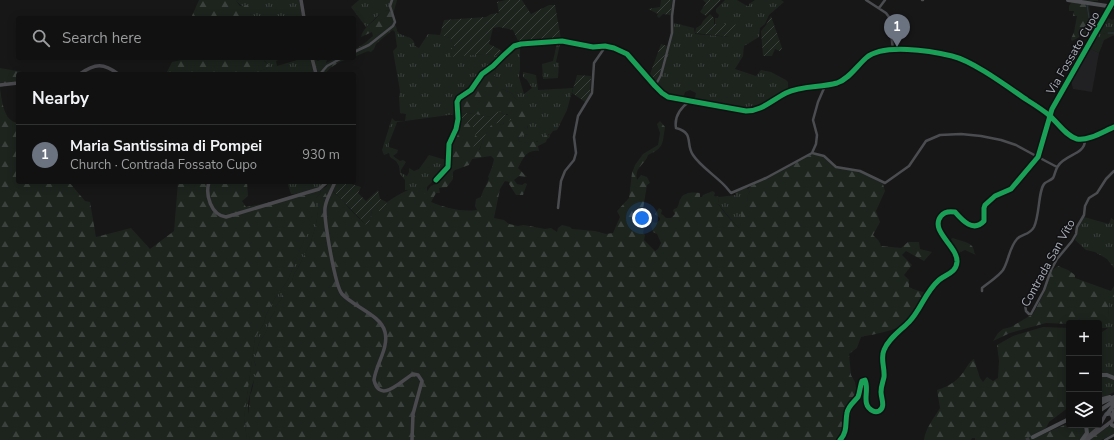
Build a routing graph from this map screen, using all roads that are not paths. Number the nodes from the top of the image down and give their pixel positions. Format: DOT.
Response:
graph roads {
  1 [pos="300,0"];
  2 [pos="392,0"];
  3 [pos="674,0"];
  4 [pos="866,0"];
  5 [pos="885,0"];
  6 [pos="1068,0"];
  7 [pos="1114,0"];
  8 [pos="1114,7"];
  9 [pos="880,8"];
  10 [pos="304,16"];
  11 [pos="602,46"];
  12 [pos="893,50"];
  13 [pos="356,51"];
  14 [pos="312,60"];
  15 [pos="338,60"];
  16 [pos="84,72"];
  17 [pos="115,72"];
  18 [pos="316,72"];
  19 [pos="322,72"];
  20 [pos="16,83"];
  21 [pos="0,85"];
  22 [pos="825,85"];
  23 [pos="655,86"];
  24 [pos="690,101"];
  25 [pos="1049,115"];
  26 [pos="1114,127"];
  27 [pos="1085,139"];
  28 [pos="812,153"];
  29 [pos="1038,157"];
  30 [pos="1057,166"];
  31 [pos="1114,171"];
  32 [pos="436,180"];
  33 [pos="209,184"];
  34 [pos="326,184"];
  35 [pos="334,184"];
  36 [pos="558,208"];
  37 [pos="982,291"];
  38 [pos="1025,304"];
  39 [pos="1102,375"];
  40 [pos="1114,378"];
  41 [pos="1114,396"];
  42 [pos="1102,399"];
  43 [pos="1114,401"];
  44 [pos="1102,402"];
  45 [pos="1114,405"];
  46 [pos="1102,408"];
  47 [pos="1114,411"];
  48 [pos="1107,414"];
  49 [pos="1104,418"];
  50 [pos="1066,420"];
  51 [pos="1066,420"];
  52 [pos="1112,422"];
  53 [pos="1087,428"];
  54 [pos="1048,429"];
  55 [pos="1114,436"];
  56 [pos="1033,437"];
  57 [pos="412,440"];
  58 [pos="840,440"];
  59 [pos="1083,440"];
  60 [pos="1087,440"];
  61 [pos="1105,440"];
  1 -- 10 [label="main road"];
  2 -- 13 [label="street"];
  3 -- 23 [label="street"];
  4 -- 9 [label="street"];
  5 -- 9 [label="street"];
  6 -- 8 [label="main road, bridge"];
  7 -- 25 [label="street, Via Fossato Cupo"];
  9 -- 12 [label="street"];
  11 -- 23 [label="street"];
  11 -- 32 [label="street"];
  11 -- 36 [label="street"];
  12 -- 22 [label="street"];
  12 -- 25 [label="street"];
  14 -- 18 [label="main road"];
  15 -- 19 [label="street"];
  16 -- 17 [label="main road"];
  20 -- 21 [label="main road"];
  22 -- 24 [label="street"];
  22 -- 28 [label="street"];
  23 -- 24 [label="street"];
  24 -- 28 [label="street"];
  25 -- 27 [label="street"];
  25 -- 29 [label="street, Via Fossato Cupo"];
  26 -- 27 [label="street"];
  27 -- 30 [label="street"];
  28 -- 29 [label="street"];
  29 -- 30 [label="street"];
  29 -- 58 [label="street"];
  30 -- 37 [label="street"];
  31 -- 38 [label="street, Contrada San Vito"];
  33 -- 34 [label="main road"];
  35 -- 57 [label="main road"];
  39 -- 40 [label="main road"];
  41 -- 42 [label="main road"];
  41 -- 44 [label="main road"];
  43 -- 46 [label="main road"];
  45 -- 48 [label="main road"];
  47 -- 52 [label="main road"];
  48 -- 49 [label="main road"];
  48 -- 52 [label="main road"];
  49 -- 52 [label="main road"];
  49 -- 59 [label="main road"];
  50 -- 54 [label="main road"];
  51 -- 54 [label="main road"];
  52 -- 60 [label="main road"];
  53 -- 59 [label="main road"];
  54 -- 56 [label="main road"];
  55 -- 61 [label="street"];
}
